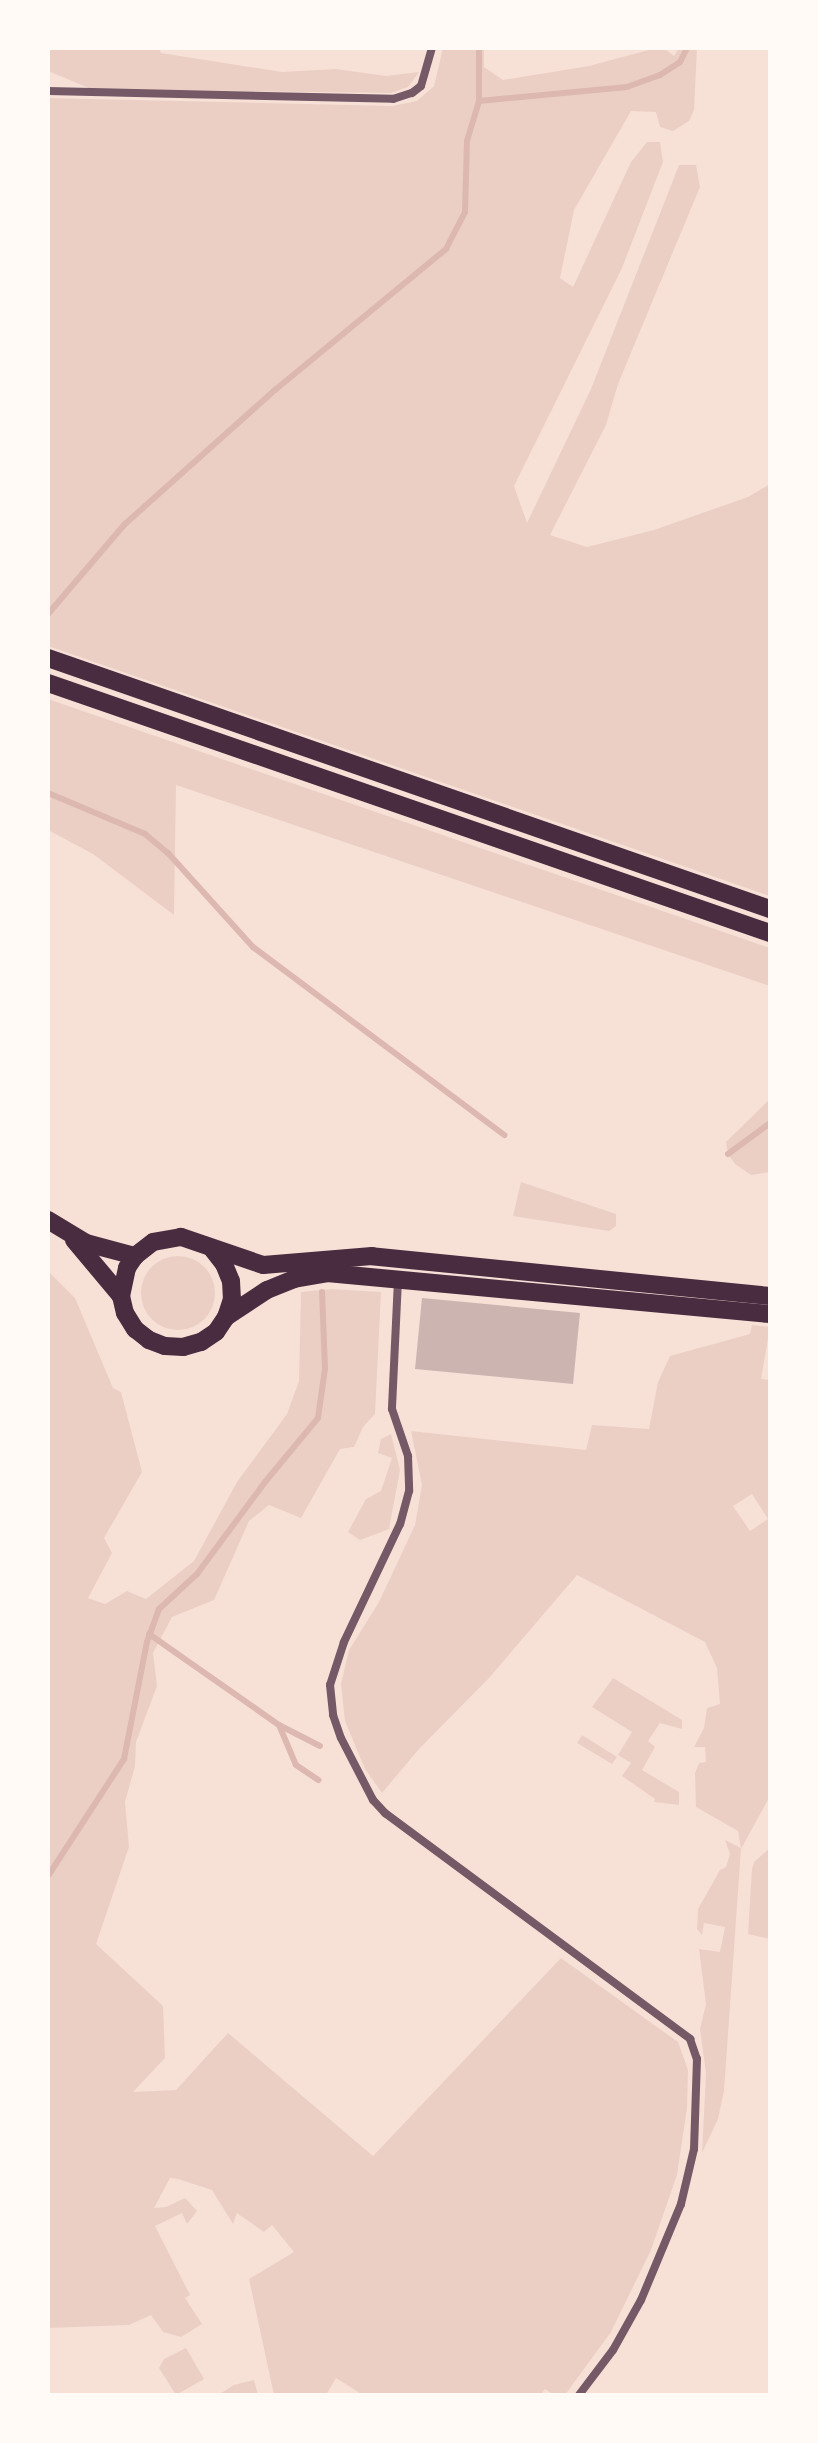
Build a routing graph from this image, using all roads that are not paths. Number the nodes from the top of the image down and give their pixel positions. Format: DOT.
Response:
graph roads {
  1 [pos="432,48"];
  2 [pos="48,91"];
  3 [pos="48,658"];
  4 [pos="48,683"];
  5 [pos="770,909"];
  6 [pos="770,933"];
  7 [pos="48,1220"];
  8 [pos="71,1237"];
  9 [pos="212,1249"];
  10 [pos="135,1256"];
  11 [pos="398,1277"];
  12 [pos="121,1296"];
  13 [pos="770,1296"];
  14 [pos="770,1314"];
  15 [pos="226,1317"];
  16 [pos="579,2395"];
  1 -- 2 [label="street"];
  3 -- 5 [label="main road"];
  4 -- 6 [label="main road"];
  7 -- 8 [label="main road"];
  8 -- 10 [label="main road"];
  8 -- 12 [label="main road"];
  9 -- 10 [label="main road"];
  9 -- 13 [label="main road"];
  9 -- 15 [label="main road"];
  10 -- 12 [label="main road"];
  11 -- 14 [label="main road"];
  11 -- 15 [label="main road"];
  11 -- 16 [label="street"];
  12 -- 15 [label="main road"];
}
